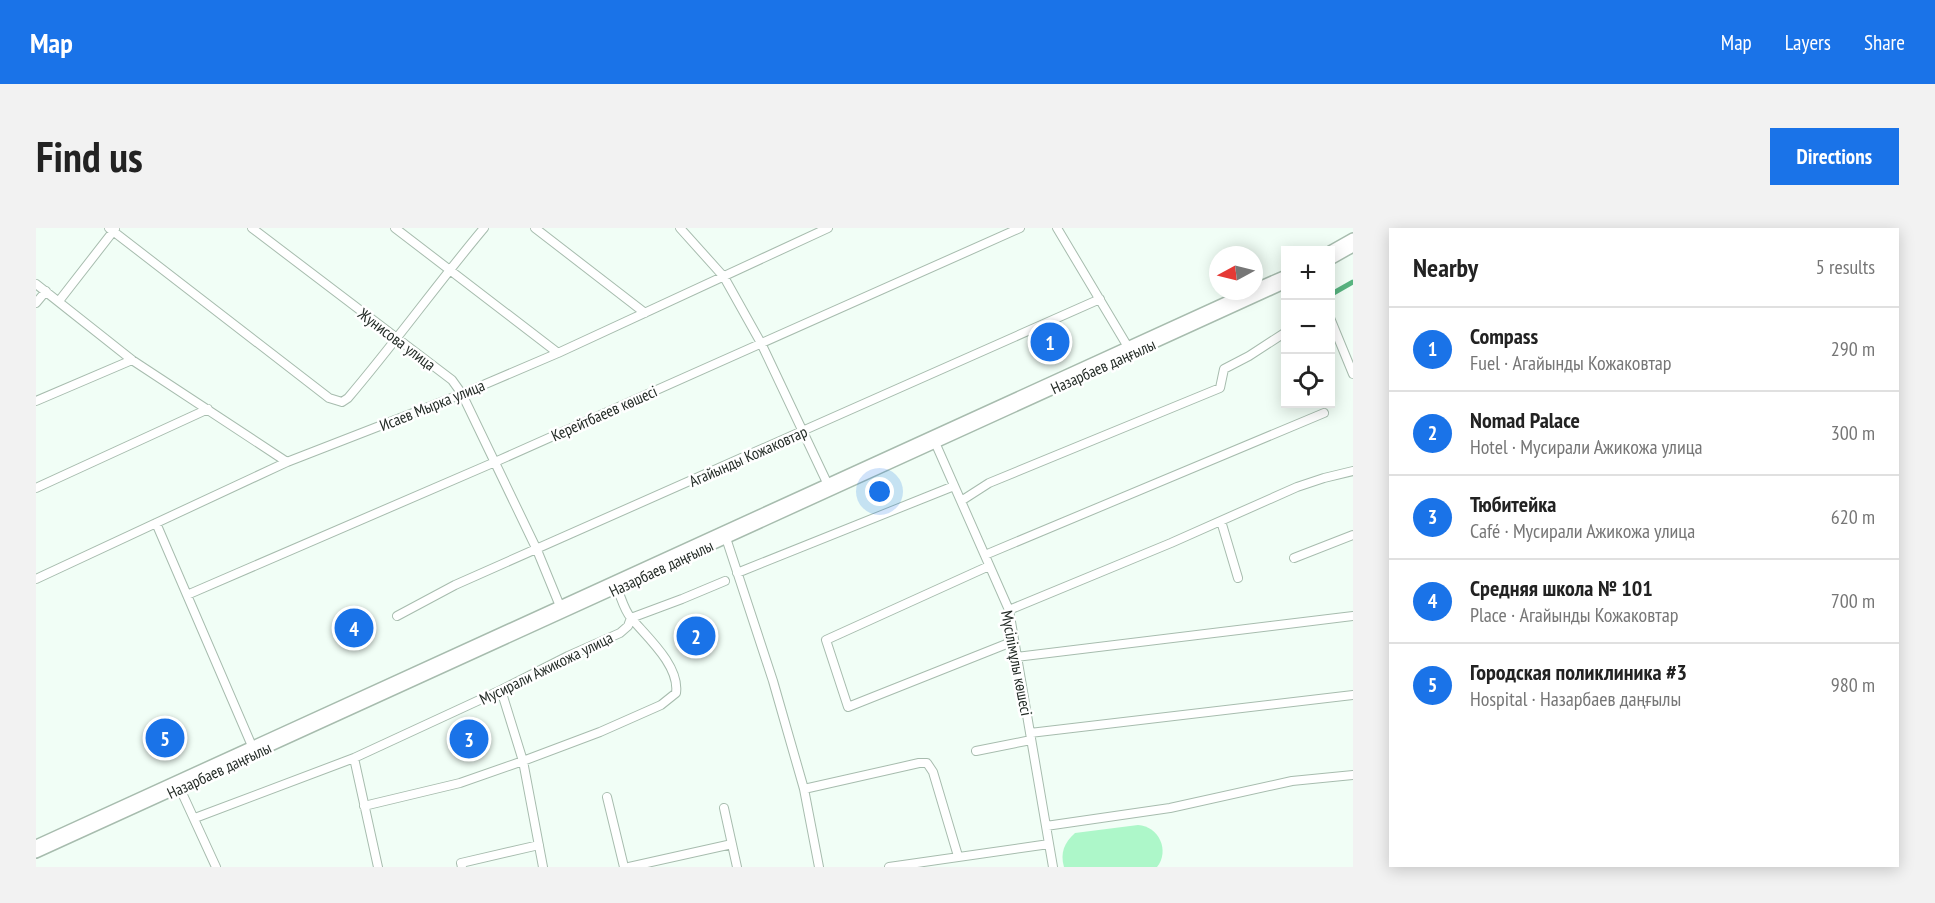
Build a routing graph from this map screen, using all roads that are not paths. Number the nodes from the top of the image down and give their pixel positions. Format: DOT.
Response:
graph roads {
  1 [pos="252,228"];
  2 [pos="395,228"];
  3 [pos="484,228"];
  4 [pos="535,228"];
  5 [pos="680,228"];
  6 [pos="1020,228"];
  7 [pos="1057,228"];
  8 [pos="113,229"];
  9 [pos="823,229"];
  10 [pos="1353,238"];
  11 [pos="1353,247"];
  12 [pos="1335,248"];
  13 [pos="1335,257"];
  14 [pos="450,269"];
  15 [pos="723,277"];
  16 [pos="1281,278"];
  17 [pos="36,284"];
  18 [pos="1281,284"];
  19 [pos="1263,286"];
  20 [pos="1263,288"];
  21 [pos="46,291"];
  22 [pos="1100,299"];
  23 [pos="1235,300"];
  24 [pos="59,301"];
  25 [pos="36,303"];
  26 [pos="645,313"];
  27 [pos="1335,330"];
  28 [pos="1281,335"];
  29 [pos="398,339"];
  30 [pos="761,343"];
  31 [pos="1130,350"];
  32 [pos="558,353"];
  33 [pos="132,360"];
  34 [pos="1353,374"];
  35 [pos="462,394"];
  36 [pos="36,401"];
  37 [pos="208,409"];
  38 [pos="1324,413"];
  39 [pos="802,432"];
  40 [pos="934,439"];
  41 [pos="287,462"];
  42 [pos="495,462"];
  43 [pos="1353,471"];
  44 [pos="954,486"];
  45 [pos="829,487"];
  46 [pos="36,488"];
  47 [pos="961,501"];
  48 [pos="1221,521"];
  49 [pos="156,523"];
  50 [pos="1353,535"];
  51 [pos="726,538"];
  52 [pos="537,550"];
  53 [pos="985,555"];
  54 [pos="1294,558"];
  55 [pos="989,566"];
  56 [pos="737,573"];
  57 [pos="1238,578"];
  58 [pos="36,579"];
  59 [pos="725,581"];
  60 [pos="616,588"];
  61 [pos="187,594"];
  62 [pos="562,609"];
  63 [pos="1009,610"];
  64 [pos="397,616"];
  65 [pos="1353,616"];
  66 [pos="631,618"];
  67 [pos="1014,641"];
  68 [pos="1017,657"];
  69 [pos="501,690"];
  70 [pos="1353,695"];
  71 [pos="1030,736"];
  72 [pos="252,746"];
  73 [pos="976,751"];
  74 [pos="354,758"];
  75 [pos="523,761"];
  76 [pos="1353,775"];
  77 [pos="178,784"];
  78 [pos="804,789"];
  79 [pos="607,796"];
  80 [pos="364,806"];
  81 [pos="724,808"];
  82 [pos="195,818"];
  83 [pos="1046,826"];
  84 [pos="732,844"];
  85 [pos="1049,844"];
  86 [pos="36,845"];
  87 [pos="539,845"];
  88 [pos="36,853"];
  89 [pos="958,856"];
  90 [pos="900,866"];
  91 [pos="216,867"];
  92 [pos="378,867"];
  93 [pos="462,867"];
  94 [pos="543,867"];
  95 [pos="624,867"];
  96 [pos="629,867"];
  97 [pos="738,867"];
  98 [pos="819,867"];
  99 [pos="889,867"];
  100 [pos="1053,867"];
  1 -- 29 [label="street, Жунисова улица"];
  2 -- 14 [label="street"];
  3 -- 14 [label="street"];
  4 -- 26 [label="street"];
  5 -- 15 [label="street"];
  6 -- 30 [label="street, Керейтбаеев көшесі"];
  7 -- 22 [label="street"];
  8 -- 24 [label="street"];
  8 -- 29 [label="street"];
  9 -- 15 [label="street, Исаев Мырка улица"];
  10 -- 12 [label="main road"];
  11 -- 13 [label="main road"];
  14 -- 29 [label="street"];
  14 -- 32 [label="street"];
  15 -- 26 [label="street, Исаев Мырка улица"];
  15 -- 30 [label="street"];
  16 -- 19 [label="main road, Назарбаев даңғылы"];
  17 -- 21 [label="street"];
  18 -- 20 [label="main road, Назарбаев даңғылы"];
  21 -- 24 [label="street"];
  21 -- 25 [label="street"];
  22 -- 31 [label="street"];
  22 -- 39 [label="street, Агайынды Кожаковтар"];
  23 -- 31 [label="main road, Назарбаев даңғылы"];
  24 -- 33 [label="street"];
  26 -- 32 [label="street, Исаев Мырка улица"];
  27 -- 34 [label="street"];
  28 -- 47 [label="street"];
  29 -- 35 [label="street, Жунисова улица"];
  30 -- 39 [label="street"];
  30 -- 42 [label="street, Керейтбаеев көшесі"];
  31 -- 40 [label="main road, Назарбаев даңғылы"];
  32 -- 35 [label="street, Исаев Мырка улица"];
  33 -- 36 [label="street"];
  33 -- 37 [label="street"];
  35 -- 41 [label="street, Исаев Мырка улица"];
  35 -- 42 [label="street, Жунисова улица"];
  37 -- 41 [label="street"];
  37 -- 46 [label="street"];
  38 -- 53 [label="street"];
  39 -- 45 [label="street"];
  39 -- 52 [label="street, Агайынды Кожаковтар"];
  40 -- 44 [label="street, Мүсілімұлы көшесі"];
  40 -- 45 [label="main road, Назарбаев даңғылы"];
  41 -- 49 [label="street, Исаев Мырка улица"];
  42 -- 52 [label="street, Жунисова улица"];
  42 -- 61 [label="street, Керейтбаеев көшесі"];
  43 -- 48 [label="street"];
  44 -- 47 [label="street, Мүсілімұлы көшесі"];
  44 -- 56 [label="street"];
  45 -- 51 [label="main road, Назарбаев даңғылы"];
  45 -- 62 [label="main road, Назарбаев даңғылы"];
  47 -- 53 [label="street, Мүсілімұлы көшесі"];
  48 -- 57 [label="street"];
  48 -- 63 [label="street"];
  49 -- 58 [label="street, Исаев Мырка улица"];
  49 -- 61 [label="street"];
  50 -- 54 [label="street"];
  51 -- 56 [label="street"];
  51 -- 60 [label="main road, Назарбаев даңғылы"];
  52 -- 62 [label="street, Жунисова улица"];
  52 -- 64 [label="street, Агайынды Кожаковтар"];
  53 -- 55 [label="street, Мүсілімұлы көшесі"];
  55 -- 63 [label="street, Мүсілімұлы көшесі"];
  55 -- 67 [label="street"];
  56 -- 78 [label="street"];
  59 -- 66 [label="street, Мусирали Ажикожа улица"];
  60 -- 62 [label="main road, Назарбаев даңғылы"];
  60 -- 66 [label="street"];
  61 -- 72 [label="street"];
  62 -- 72 [label="main road, Назарбаев даңғылы"];
  62 -- 77 [label="main road, Назарбаев даңғылы"];
  63 -- 67 [label="street, Мүсілімұлы көшесі"];
  65 -- 68 [label="street"];
  66 -- 69 [label="street, Мусирали Ажикожа улица"];
  66 -- 75 [label="street"];
  67 -- 68 [label="street, Мүсілімұлы көшесі"];
  68 -- 71 [label="street, Мүсілімұлы көшесі"];
  69 -- 74 [label="street, Мусирали Ажикожа улица"];
  69 -- 75 [label="street"];
  70 -- 71 [label="street"];
  71 -- 73 [label="street"];
  71 -- 83 [label="street, Мүсілімұлы көшесі"];
  72 -- 77 [label="main road, Назарбаев даңғылы"];
  74 -- 80 [label="street"];
  74 -- 82 [label="street, Мусирали Ажикожа улица"];
  75 -- 80 [label="street"];
  75 -- 87 [label="street"];
  76 -- 83 [label="street"];
  77 -- 82 [label="street"];
  77 -- 86 [label="main road, Назарбаев даңғылы"];
  77 -- 88 [label="main road, Назарбаев даңғылы"];
  78 -- 89 [label="street"];
  78 -- 98 [label="street"];
  79 -- 95 [label="street"];
  80 -- 92 [label="street"];
  81 -- 84 [label="street"];
  82 -- 91 [label="street"];
  83 -- 85 [label="street, Мүсілімұлы көшесі"];
  84 -- 96 [label="street"];
  84 -- 97 [label="street"];
  85 -- 89 [label="street"];
  85 -- 100 [label="street, Мүсілімұлы көшесі"];
  87 -- 93 [label="street"];
  87 -- 94 [label="street"];
  89 -- 90 [label="street"];
  90 -- 99 [label="street"];
}
